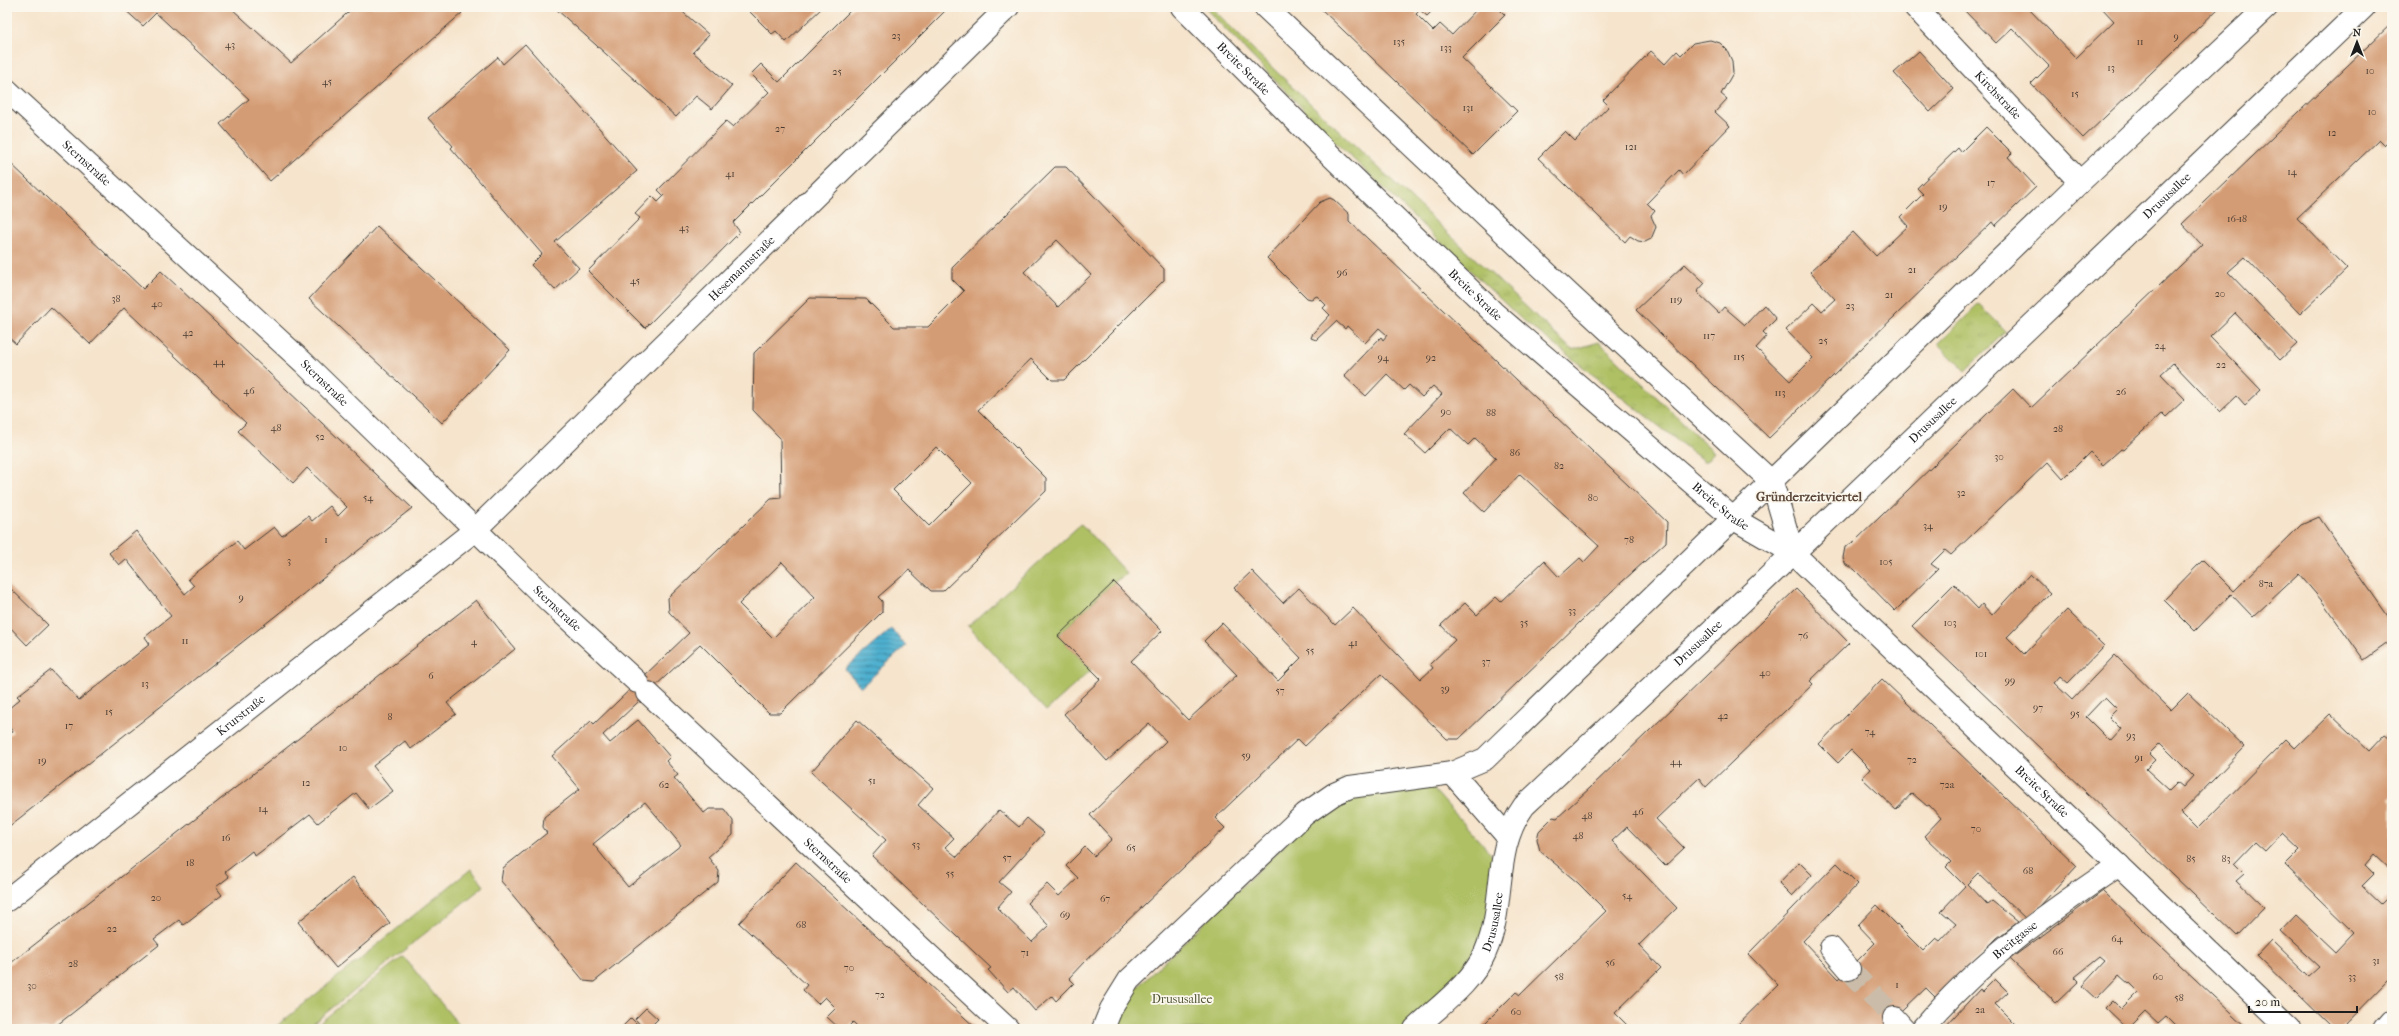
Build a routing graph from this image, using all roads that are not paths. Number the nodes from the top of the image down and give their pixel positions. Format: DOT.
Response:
graph roads {
  1 [pos="1008,7"];
  2 [pos="1182,7"];
  3 [pos="1265,7"];
  4 [pos="1915,7"];
  5 [pos="2267,7"];
  6 [pos="2364,7"];
  7 [pos="7,90"];
  8 [pos="2080,182"];
  9 [pos="1772,482"];
  10 [pos="1734,519"];
  11 [pos="475,530"];
  12 [pos="1793,553"];
  13 [pos="1452,774"];
  14 [pos="1507,836"];
  15 [pos="2119,865"];
  16 [pos="7,900"];
  17 [pos="1831,948"];
  18 [pos="1849,969"];
  19 [pos="2392,1021"];
  20 [pos="1008,1029"];
  21 [pos="1103,1029"];
  22 [pos="1415,1029"];
  23 [pos="1922,1029"];
  24 [pos="2290,1029"];
  25 [pos="2385,1029"];
  1 -- 11 [label="street, Hesemannstraße"];
  2 -- 10 [label="street, Breite Straße"];
  3 -- 9 [label="street"];
  4 -- 8 [label="street, Kirchstraße"];
  5 -- 8 [label="street"];
  6 -- 12 [label="street, Drususallee"];
  7 -- 11 [label="street, Sternstraße"];
  8 -- 9 [label="street"];
  9 -- 10 [label="street"];
  9 -- 12 [label="street, Breite Straße"];
  10 -- 12 [label="street, Breite Straße"];
  10 -- 13 [label="street"];
  11 -- 16 [label="street, Krurstraße"];
  11 -- 20 [label="street, Sternstraße"];
  12 -- 14 [label="street, Drususallee"];
  12 -- 15 [label="street, Breite Straße"];
  13 -- 14 [label="street"];
  13 -- 21 [label="street"];
  14 -- 22 [label="street, Drususallee"];
  15 -- 23 [label="street, Breitgasse"];
  15 -- 24 [label="street, Breite Straße"];
  17 -- 18 [label="street"];
  19 -- 25 [label="street"];
}
